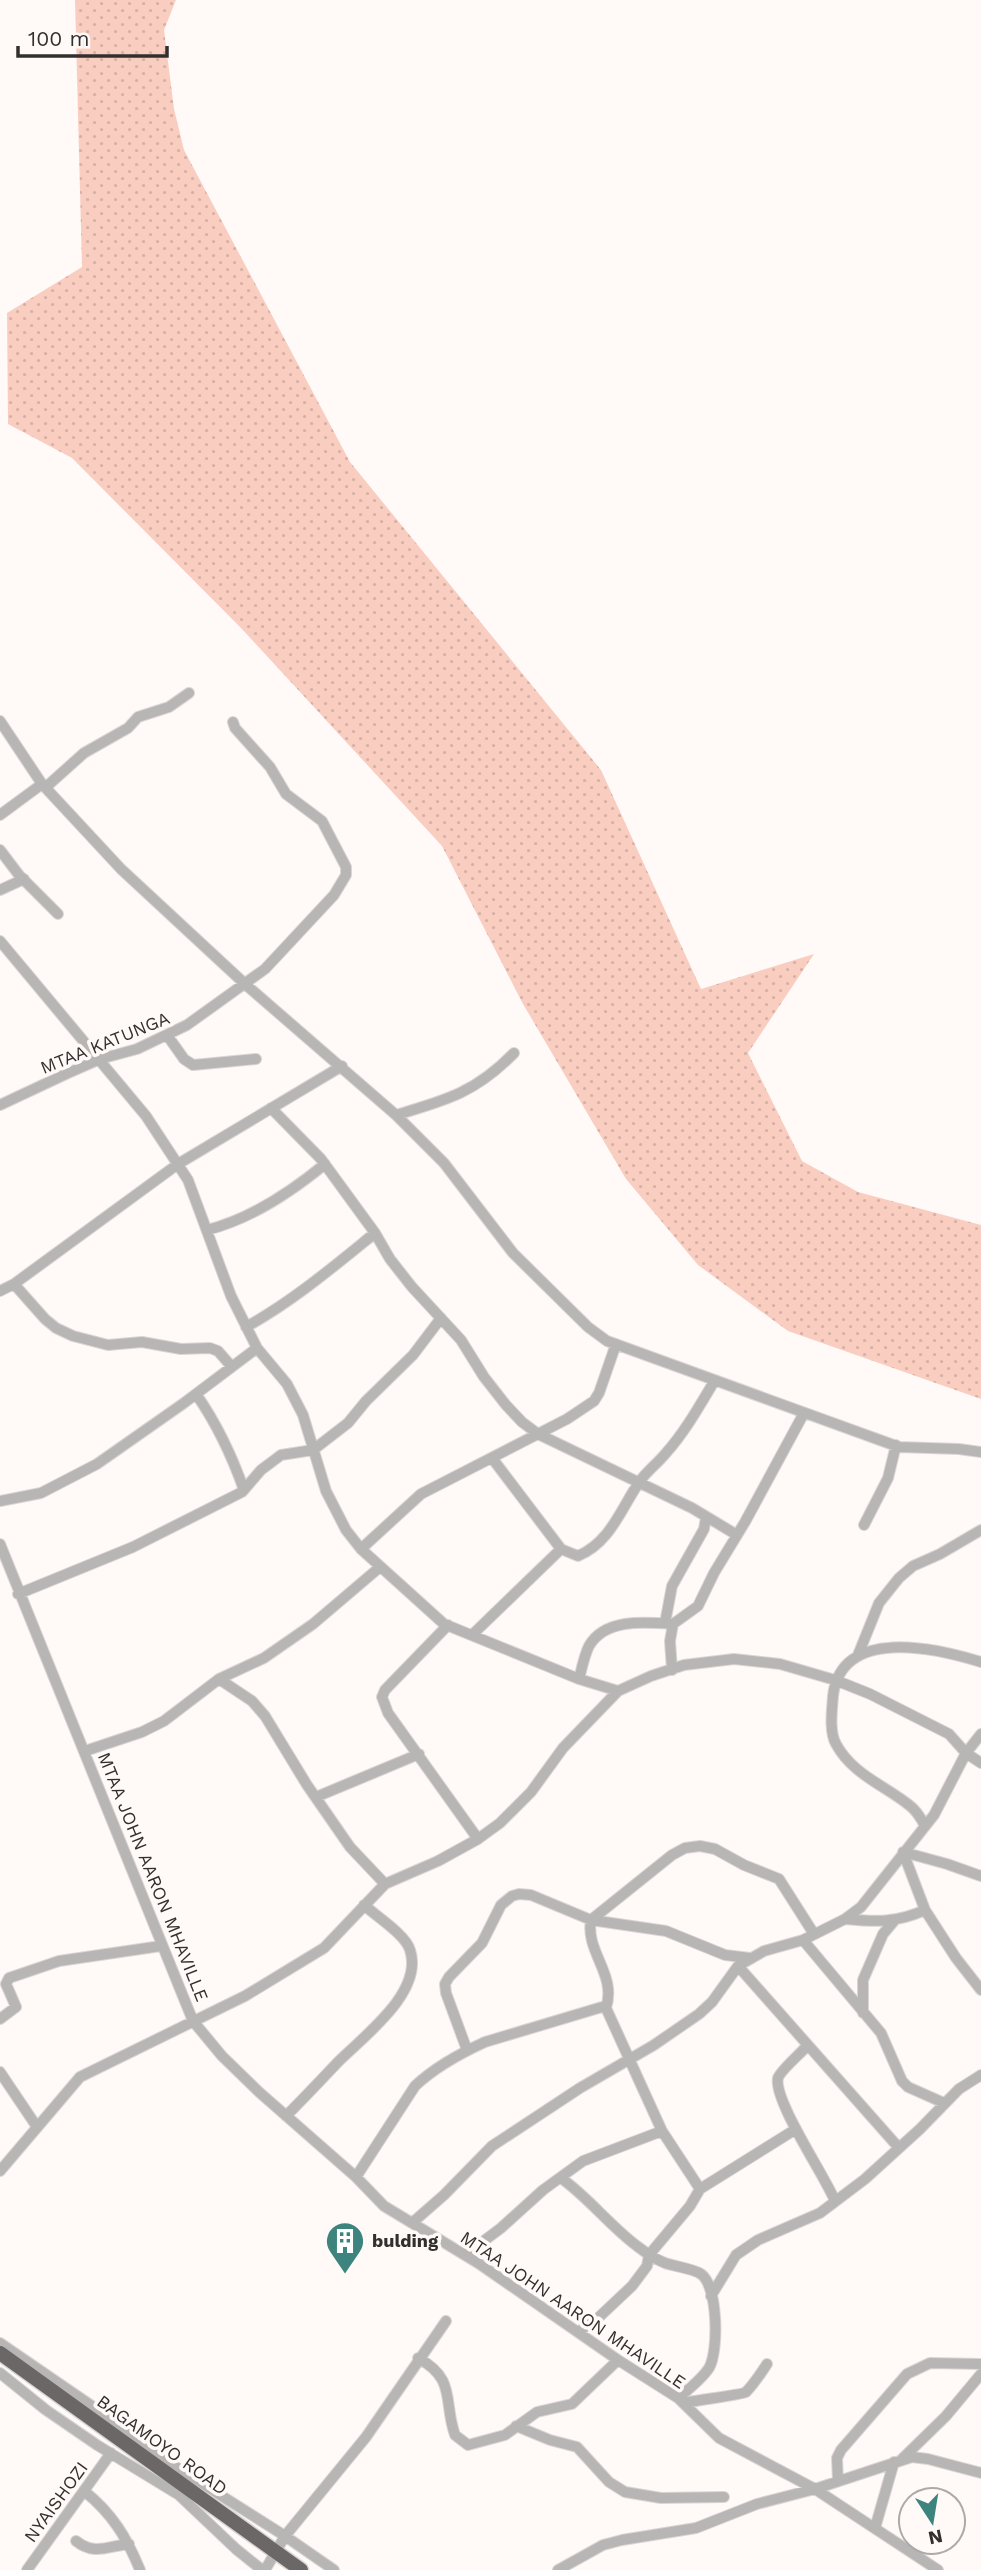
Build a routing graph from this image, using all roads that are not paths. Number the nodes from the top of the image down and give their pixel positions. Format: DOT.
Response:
graph roads {
  1 [pos="189,693"];
  2 [pos="0,721"];
  3 [pos="233,722"];
  4 [pos="44,786"];
  5 [pos="0,815"];
  6 [pos="0,850"];
  7 [pos="24,879"];
  8 [pos="0,890"];
  9 [pos="58,914"];
  10 [pos="0,941"];
  11 [pos="245,984"];
  12 [pos="167,1035"];
  13 [pos="514,1053"];
  14 [pos="100,1059"];
  15 [pos="256,1059"];
  16 [pos="342,1066"];
  17 [pos="0,1105"];
  18 [pos="271,1108"];
  19 [pos="396,1115"];
  20 [pos="178,1164"];
  21 [pos="325,1164"];
  22 [pos="207,1230"];
  23 [pos="375,1233"];
  24 [pos="14,1284"];
  25 [pos="0,1291"];
  26 [pos="441,1318"];
  27 [pos="246,1327"];
  28 [pos="616,1344"];
  29 [pos="257,1348"];
  30 [pos="232,1367"];
  31 [pos="715,1380"];
  32 [pos="196,1394"];
  33 [pos="804,1413"];
  34 [pos="538,1434"];
  35 [pos="895,1446"];
  36 [pos="313,1450"];
  37 [pos="981,1452"];
  38 [pos="492,1458"];
  39 [pos="639,1483"];
  40 [pos="244,1490"];
  41 [pos="0,1501"];
  42 [pos="706,1517"];
  43 [pos="864,1525"];
  44 [pos="981,1530"];
  45 [pos="737,1535"];
  46 [pos="0,1544"];
  47 [pos="361,1549"];
  48 [pos="561,1549"];
  49 [pos="380,1567"];
  50 [pos="18,1594"];
  51 [pos="669,1624"];
  52 [pos="448,1625"];
  53 [pos="472,1635"];
  54 [pos="858,1655"];
  55 [pos="981,1662"];
  56 [pos="672,1670"];
  57 [pos="219,1679"];
  58 [pos="579,1679"];
  59 [pos="835,1680"];
  60 [pos="618,1691"];
  61 [pos="981,1734"];
  62 [pos="85,1751"];
  63 [pos="966,1753"];
  64 [pos="419,1754"];
  65 [pos="981,1763"];
  66 [pos="316,1797"];
  67 [pos="925,1826"];
  68 [pos="478,1839"];
  69 [pos="903,1852"];
  70 [pos="981,1876"];
  71 [pos="385,1884"];
  72 [pos="365,1905"];
  73 [pos="925,1910"];
  74 [pos="845,1919"];
  75 [pos="591,1920"];
  76 [pos="894,1921"];
  77 [pos="814,1934"];
  78 [pos="803,1940"];
  79 [pos="161,1947"];
  80 [pos="751,1958"];
  81 [pos="737,1966"];
  82 [pos="981,1990"];
  83 [pos="607,2008"];
  84 [pos="863,2013"];
  85 [pos="0,2020"];
  86 [pos="193,2021"];
  87 [pos="807,2046"];
  88 [pos="467,2050"];
  89 [pos="629,2060"];
  90 [pos="0,2072"];
  91 [pos="981,2075"];
  92 [pos="944,2103"];
  93 [pos="286,2116"];
  94 [pos="37,2127"];
  95 [pos="796,2129"];
  96 [pos="662,2131"];
  97 [pos="899,2148"];
  98 [pos="0,2171"];
  99 [pos="356,2177"];
  100 [pos="561,2178"];
  101 [pos="700,2189"];
  102 [pos="835,2201"];
  103 [pos="412,2223"];
  104 [pos="465,2255"];
  105 [pos="649,2255"];
  106 [pos="711,2296"];
  107 [pos="446,2321"];
  108 [pos="578,2332"];
  109 [pos="0,2343"];
  110 [pos="0,2353"];
  111 [pos="418,2358"];
  112 [pos="618,2360"];
  113 [pos="767,2364"];
  114 [pos="981,2364"];
  115 [pos="0,2373"];
  116 [pos="981,2374"];
  117 [pos="681,2401"];
  118 [pos="516,2426"];
  119 [pos="111,2453"];
  120 [pos="898,2461"];
  121 [pos="981,2473"];
  122 [pos="838,2481"];
  123 [pos="814,2489"];
  124 [pos="84,2491"];
  125 [pos="724,2497"];
  126 [pos="875,2528"];
  127 [pos="285,2536"];
  128 [pos="76,2541"];
  129 [pos="129,2544"];
  130 [pos="276,2551"];
  131 [pos="27,2570"];
  132 [pos="140,2570"];
  133 [pos="264,2570"];
  134 [pos="300,2570"];
  135 [pos="334,2570"];
  136 [pos="558,2570"];
  137 [pos="938,2570"];
  1 -- 4 [label="street"];
  2 -- 4 [label="street"];
  3 -- 11 [label="street, MTAA KATUNGA"];
  4 -- 5 [label="street"];
  4 -- 11 [label="street"];
  6 -- 7 [label="street"];
  7 -- 8 [label="street"];
  7 -- 9 [label="street"];
  10 -- 14 [label="street"];
  11 -- 12 [label="street, MTAA KATUNGA"];
  11 -- 16 [label="street"];
  12 -- 14 [label="street, MTAA KATUNGA"];
  12 -- 15 [label="street"];
  13 -- 19 [label="street"];
  14 -- 17 [label="street, MTAA KATUNGA"];
  14 -- 20 [label="street"];
  16 -- 18 [label="street"];
  16 -- 19 [label="street"];
  18 -- 20 [label="street"];
  18 -- 21 [label="street"];
  19 -- 28 [label="street"];
  20 -- 22 [label="street"];
  20 -- 24 [label="street"];
  21 -- 22 [label="street"];
  21 -- 23 [label="street"];
  22 -- 27 [label="street"];
  23 -- 26 [label="street"];
  23 -- 27 [label="street"];
  24 -- 25 [label="street"];
  24 -- 30 [label="street"];
  26 -- 34 [label="street"];
  26 -- 36 [label="street"];
  27 -- 29 [label="street"];
  28 -- 31 [label="street"];
  28 -- 34 [label="street"];
  29 -- 30 [label="street"];
  29 -- 36 [label="street"];
  30 -- 32 [label="street"];
  31 -- 33 [label="street"];
  31 -- 39 [label="street"];
  32 -- 40 [label="street"];
  32 -- 41 [label="street"];
  33 -- 35 [label="street"];
  33 -- 45 [label="street"];
  34 -- 38 [label="street"];
  34 -- 39 [label="street"];
  35 -- 37 [label="street"];
  35 -- 43 [label="street"];
  36 -- 40 [label="street"];
  36 -- 47 [label="street"];
  38 -- 47 [label="street"];
  38 -- 48 [label="street"];
  39 -- 42 [label="street"];
  39 -- 48 [label="street"];
  40 -- 50 [label="street"];
  42 -- 45 [label="street"];
  42 -- 51 [label="street"];
  44 -- 54 [label="street"];
  45 -- 51 [label="street"];
  46 -- 50 [label="street, MTAA JOHN AARON MHAVILLE"];
  47 -- 49 [label="street"];
  48 -- 53 [label="street"];
  49 -- 52 [label="street"];
  49 -- 57 [label="street"];
  50 -- 62 [label="street, MTAA JOHN AARON MHAVILLE"];
  51 -- 56 [label="street"];
  51 -- 58 [label="street"];
  52 -- 53 [label="street"];
  52 -- 64 [label="street"];
  53 -- 58 [label="street"];
  54 -- 55 [label="street"];
  54 -- 59 [label="street"];
  56 -- 59 [label="street"];
  56 -- 60 [label="street"];
  57 -- 62 [label="street"];
  57 -- 66 [label="street"];
  58 -- 60 [label="street"];
  59 -- 63 [label="street"];
  59 -- 67 [label="street"];
  60 -- 68 [label="street"];
  61 -- 63 [label="street"];
  62 -- 79 [label="street, MTAA JOHN AARON MHAVILLE"];
  63 -- 65 [label="street"];
  63 -- 67 [label="street"];
  64 -- 66 [label="street"];
  64 -- 68 [label="street"];
  66 -- 71 [label="street"];
  67 -- 69 [label="street"];
  68 -- 71 [label="street"];
  69 -- 70 [label="street"];
  69 -- 73 [label="street"];
  69 -- 74 [label="street"];
  71 -- 72 [label="street"];
  72 -- 86 [label="street"];
  72 -- 93 [label="street"];
  73 -- 76 [label="street"];
  73 -- 82 [label="street"];
  74 -- 76 [label="street"];
  74 -- 77 [label="street"];
  75 -- 77 [label="street"];
  75 -- 80 [label="street"];
  75 -- 83 [label="street"];
  75 -- 88 [label="street"];
  76 -- 84 [label="street"];
  77 -- 78 [label="street"];
  78 -- 80 [label="street"];
  78 -- 84 [label="street"];
  79 -- 85 [label="street"];
  79 -- 86 [label="street, MTAA JOHN AARON MHAVILLE"];
  80 -- 81 [label="street"];
  81 -- 87 [label="street"];
  81 -- 89 [label="street"];
  83 -- 88 [label="street"];
  83 -- 89 [label="street"];
  84 -- 92 [label="street"];
  86 -- 93 [label="street, MTAA JOHN AARON MHAVILLE"];
  86 -- 94 [label="street"];
  87 -- 95 [label="street"];
  87 -- 97 [label="street"];
  88 -- 99 [label="street"];
  89 -- 96 [label="street"];
  89 -- 103 [label="street"];
  90 -- 94 [label="street"];
  91 -- 92 [label="street"];
  92 -- 97 [label="street"];
  93 -- 99 [label="street, MTAA JOHN AARON MHAVILLE"];
  94 -- 98 [label="street"];
  95 -- 101 [label="street"];
  95 -- 102 [label="street"];
  96 -- 100 [label="street"];
  96 -- 101 [label="street"];
  97 -- 102 [label="street"];
  99 -- 103 [label="street, MTAA JOHN AARON MHAVILLE"];
  100 -- 104 [label="street"];
  100 -- 105 [label="street"];
  101 -- 105 [label="street"];
  102 -- 106 [label="street"];
  103 -- 104 [label="street, MTAA JOHN AARON MHAVILLE"];
  104 -- 108 [label="street, MTAA JOHN AARON MHAVILLE"];
  105 -- 106 [label="street"];
  105 -- 108 [label="street"];
  106 -- 117 [label="street"];
  107 -- 111 [label="street"];
  108 -- 112 [label="street, MTAA JOHN AARON MHAVILLE"];
  109 -- 127 [label="street"];
  110 -- 130 [label="highway, BAGAMOYO ROAD"];
  111 -- 118 [label="street"];
  111 -- 127 [label="street"];
  112 -- 117 [label="street, MTAA JOHN AARON MHAVILLE"];
  112 -- 118 [label="street"];
  113 -- 117 [label="street"];
  114 -- 122 [label="street"];
  115 -- 119 [label="street"];
  116 -- 120 [label="street"];
  117 -- 123 [label="street, MTAA JOHN AARON MHAVILLE"];
  118 -- 125 [label="street"];
  119 -- 124 [label="street, NYAISHOZI"];
  119 -- 133 [label="street"];
  120 -- 121 [label="street"];
  120 -- 122 [label="street"];
  120 -- 126 [label="street"];
  122 -- 123 [label="street"];
  123 -- 126 [label="street, MTAA JOHN AARON MHAVILLE"];
  123 -- 136 [label="street"];
  124 -- 129 [label="street"];
  124 -- 131 [label="street, NYAISHOZI"];
  126 -- 137 [label="street, MTAA JOHN AARON MHAVILLE"];
  127 -- 130 [label="street"];
  127 -- 135 [label="street"];
  128 -- 129 [label="street"];
  129 -- 132 [label="street"];
  130 -- 133 [label="street"];
  130 -- 134 [label="highway, BAGAMOYO ROAD"];
}
